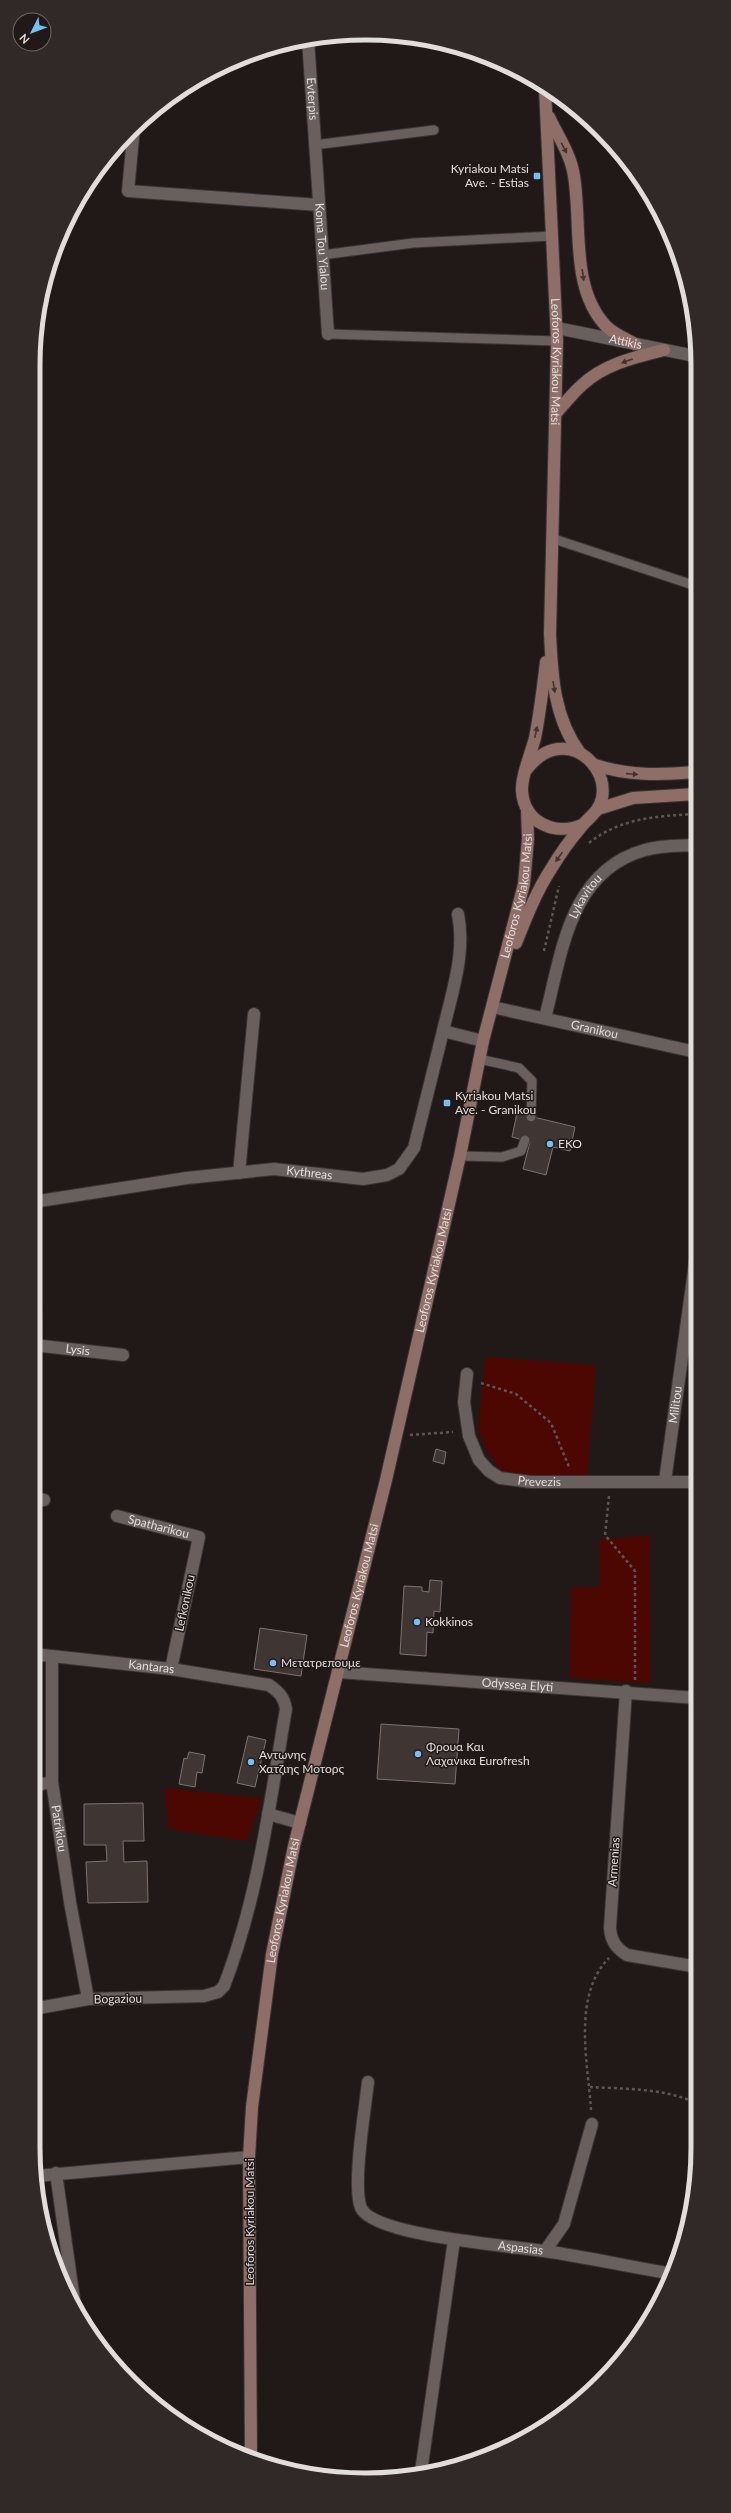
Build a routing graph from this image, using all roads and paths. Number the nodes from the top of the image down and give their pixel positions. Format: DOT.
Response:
graph roads {
  1 [pos="308,45"];
  2 [pos="545,95"];
  3 [pos="547,113"];
  4 [pos="434,130"];
  5 [pos="133,137"];
  6 [pos="314,145"];
  7 [pos="316,159"];
  8 [pos="319,204"];
  9 [pos="552,236"];
  10 [pos="322,255"];
  11 [pos="557,328"];
  12 [pos="328,334"];
  13 [pos="557,341"];
  14 [pos="635,344"];
  15 [pos="664,350"];
  16 [pos="691,355"];
  17 [pos="557,412"];
  18 [pos="554,539"];
  19 [pos="691,584"];
  20 [pos="550,634"];
  21 [pos="580,753"];
  22 [pos="595,765"];
  23 [pos="526,770"];
  24 [pos="691,772"];
  25 [pos="691,794"];
  26 [pos="527,809"];
  27 [pos="598,809"];
  28 [pos="691,814"];
  29 [pos="621,824"];
  30 [pos="582,825"];
  31 [pos="691,845"];
  32 [pos="458,914"];
  33 [pos="500,981"];
  34 [pos="492,1007"];
  35 [pos="254,1014"];
  36 [pos="545,1018"];
  37 [pos="443,1031"];
  38 [pos="483,1041"];
  39 [pos="691,1051"];
  40 [pos="479,1059"];
  41 [pos="531,1117"];
  42 [pos="525,1140"];
  43 [pos="460,1156"];
  44 [pos="239,1173"];
  45 [pos="40,1201"];
  46 [pos="691,1291"];
  47 [pos="40,1346"];
  48 [pos="123,1355"];
  49 [pos="467,1376"];
  50 [pos="468,1431"];
  51 [pos="396,1436"];
  52 [pos="611,1481"];
  53 [pos="665,1481"];
  54 [pos="576,1482"];
  55 [pos="691,1482"];
  56 [pos="117,1516"];
  57 [pos="199,1537"];
  58 [pos="40,1655"];
  59 [pos="52,1656"];
  60 [pos="171,1669"];
  61 [pos="338,1672"];
  62 [pos="631,1692"];
  63 [pos="691,1697"];
  64 [pos="52,1782"];
  65 [pos="40,1785"];
  66 [pos="268,1814"];
  67 [pos="300,1823"];
  68 [pos="618,1949"];
  69 [pos="691,1966"];
  70 [pos="88,1999"];
  71 [pos="40,2008"];
  72 [pos="368,2082"];
  73 [pos="590,2087"];
  74 [pos="691,2101"];
  75 [pos="592,2124"];
  76 [pos="249,2157"];
  77 [pos="56,2174"];
  78 [pos="42,2175"];
  79 [pos="454,2240"];
  80 [pos="545,2251"];
  81 [pos="666,2273"];
  82 [pos="72,2287"];
  83 [pos="251,2452"];
  84 [pos="422,2468"];
  1 -- 6 [label="street, Evterpis"];
  2 -- 3 [label="main road, Leoforos Kyriakou Matsi"];
  3 -- 9 [label="main road, Leoforos Kyriakou Matsi"];
  3 -- 14 [label="main road, one-way"];
  4 -- 6 [label="lane"];
  5 -- 8 [label="street"];
  6 -- 7 [label="street, Evterpis"];
  7 -- 8 [label="street, Koma Tou Yialou"];
  8 -- 10 [label="street, Koma Tou Yialou"];
  9 -- 10 [label="lane"];
  9 -- 11 [label="main road, Leoforos Kyriakou Matsi"];
  10 -- 12 [label="street, Koma Tou Yialou"];
  11 -- 13 [label="main road, Leoforos Kyriakou Matsi"];
  11 -- 14 [label="street, Attikis"];
  12 -- 13 [label="lane"];
  13 -- 17 [label="main road, Leoforos Kyriakou Matsi"];
  14 -- 15 [label="street, Attikis"];
  15 -- 16 [label="street, Attikis"];
  15 -- 17 [label="main road, one-way"];
  17 -- 18 [label="main road, Leoforos Kyriakou Matsi"];
  18 -- 19 [label="lane"];
  18 -- 20 [label="main road, Leoforos Kyriakou Matsi"];
  20 -- 21 [label="main road, Leoforos Kyriakou Matsi, one-way"];
  23 -- 20 [label="main road, Leoforos Kyriakou Matsi, one-way"];
  21 -- 22 [label="main road, Leoforos Kyriakou Matsi"];
  21 -- 23 [label="main road"];
  22 -- 24 [label="main road, one-way"];
  22 -- 27 [label="main road"];
  23 -- 26 [label="main road, Leoforos Kyriakou Matsi"];
  25 -- 27 [label="main road"];
  26 -- 30 [label="main road, Leoforos Kyriakou Matsi"];
  26 -- 33 [label="main road, Leoforos Kyriakou Matsi"];
  27 -- 30 [label="main road, Leoforos Kyriakou Matsi"];
  28 -- 29 [label="path"];
  30 -- 33 [label="main road, Leoforos Kyriakou Matsi, one-way"];
  31 -- 36 [label="street, Lykavitou"];
  32 -- 37 [label="street, Kythreas"];
  33 -- 34 [label="main road, Leoforos Kyriakou Matsi"];
  34 -- 36 [label="street, Granikou"];
  34 -- 38 [label="main road, Leoforos Kyriakou Matsi"];
  35 -- 44 [label="street"];
  36 -- 39 [label="street, Granikou"];
  37 -- 38 [label="street"];
  37 -- 44 [label="street, Kythreas"];
  38 -- 40 [label="main road, Leoforos Kyriakou Matsi"];
  40 -- 41 [label="lane"];
  40 -- 43 [label="main road, Leoforos Kyriakou Matsi"];
  42 -- 43 [label="lane"];
  43 -- 51 [label="main road, Leoforos Kyriakou Matsi"];
  44 -- 45 [label="street, Kythreas"];
  46 -- 53 [label="street, Militou"];
  47 -- 48 [label="street, Lysis"];
  49 -- 50 [label="street, Prevezis"];
  49 -- 54 [label="path"];
  50 -- 51 [label="path"];
  50 -- 54 [label="street, Prevezis"];
  51 -- 61 [label="main road, Leoforos Kyriakou Matsi"];
  52 -- 53 [label="street, Prevezis"];
  52 -- 54 [label="street, Prevezis"];
  52 -- 62 [label="path"];
  53 -- 55 [label="street, Prevezis"];
  56 -- 57 [label="street, Spatharikou"];
  57 -- 60 [label="street, Lefkonikou"];
  58 -- 59 [label="street, Kantaras"];
  59 -- 60 [label="street, Kantaras"];
  59 -- 64 [label="street, Patrikiou"];
  60 -- 66 [label="street, Kantaras"];
  61 -- 62 [label="street, Odyssea Elyti"];
  61 -- 67 [label="main road, Leoforos Kyriakou Matsi"];
  62 -- 63 [label="street, Odyssea Elyti"];
  62 -- 68 [label="street, Armenias"];
  64 -- 65 [label="street"];
  64 -- 70 [label="street, Patrikiou"];
  66 -- 67 [label="street"];
  66 -- 70 [label="street, Bogaziou"];
  67 -- 76 [label="main road, Leoforos Kyriakou Matsi"];
  68 -- 69 [label="street"];
  68 -- 73 [label="path"];
  70 -- 71 [label="street, Bogaziou"];
  72 -- 79 [label="street, Aspasias"];
  73 -- 74 [label="path"];
  73 -- 75 [label="path"];
  75 -- 80 [label="street"];
  76 -- 77 [label="street"];
  76 -- 83 [label="main road, Leoforos Kyriakou Matsi"];
  77 -- 78 [label="street"];
  77 -- 82 [label="street"];
  79 -- 80 [label="street, Aspasias"];
  79 -- 84 [label="street"];
  80 -- 81 [label="street, Aspasias"];
}
